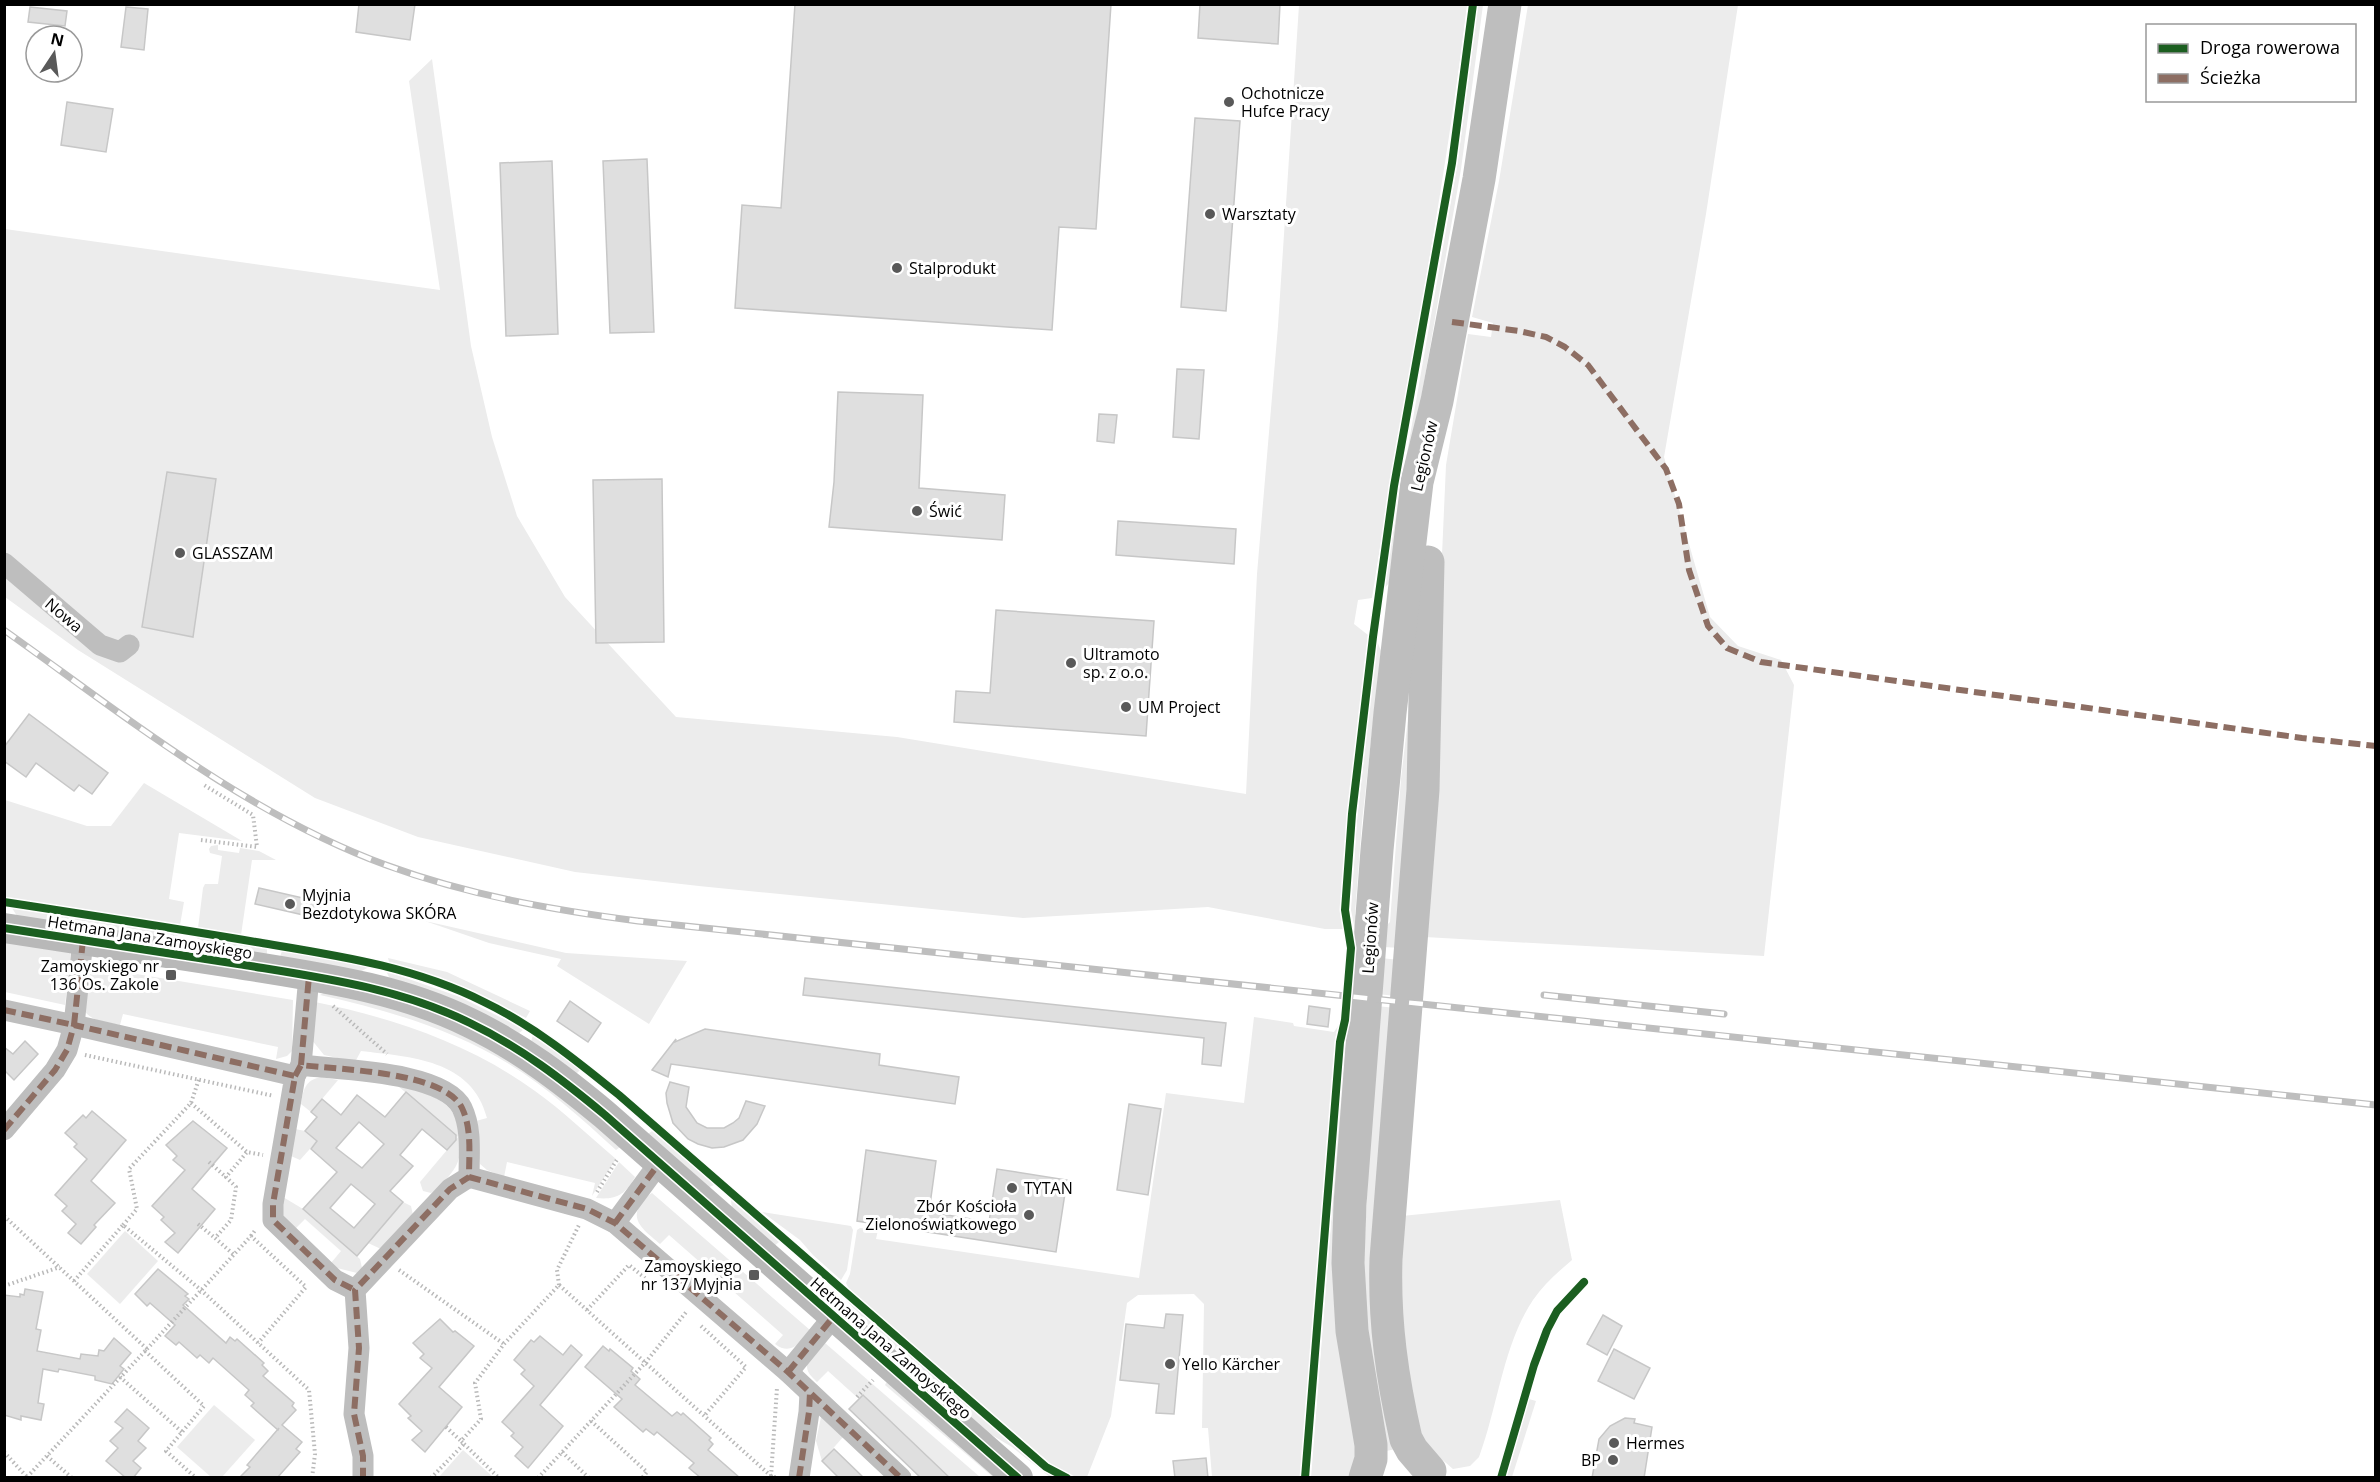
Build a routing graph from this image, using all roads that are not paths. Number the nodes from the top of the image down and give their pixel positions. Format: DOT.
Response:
graph roads {
  1 [pos="1505,4"];
  2 [pos="1437,401"];
  3 [pos="4,563"];
  4 [pos="129,645"];
  5 [pos="4,928"];
  6 [pos="82,940"];
  7 [pos="309,976"];
  8 [pos="4,1010"];
  9 [pos="74,1025"];
  10 [pos="298,1070"];
  11 [pos="4,1130"];
  12 [pos="653,1172"];
  13 [pos="469,1177"];
  14 [pos="615,1223"];
  15 [pos="355,1290"];
  16 [pos="834,1316"];
  17 [pos="783,1378"];
  18 [pos="810,1393"];
  19 [pos="1435,1474"];
  20 [pos="1365,1477"];
  21 [pos="363,1478"];
  22 [pos="799,1478"];
  23 [pos="901,1478"];
  24 [pos="1018,1478"];
  1 -- 2 [label="highway, Legionów"];
  2 -- 19 [label="highway, Legionów"];
  2 -- 20 [label="highway, Legionów"];
  3 -- 4 [label="street, Nowa"];
  5 -- 6 [label="street, Hetmana Jana Zamoyskiego"];
  6 -- 7 [label="street, Hetmana Jana Zamoyskiego"];
  6 -- 9 [label="street"];
  7 -- 10 [label="street"];
  7 -- 12 [label="street, Hetmana Jana Zamoyskiego"];
  8 -- 9 [label="street"];
  9 -- 10 [label="street"];
  9 -- 11 [label="street"];
  10 -- 13 [label="street"];
  10 -- 15 [label="street"];
  12 -- 14 [label="street"];
  12 -- 16 [label="street, Hetmana Jana Zamoyskiego"];
  13 -- 14 [label="street"];
  13 -- 15 [label="street"];
  14 -- 17 [label="street"];
  15 -- 21 [label="street"];
  16 -- 17 [label="street"];
  16 -- 24 [label="street, Hetmana Jana Zamoyskiego"];
  17 -- 18 [label="street"];
  18 -- 22 [label="street"];
  18 -- 23 [label="street"];
  19 -- 20 [label="highway"];
}
